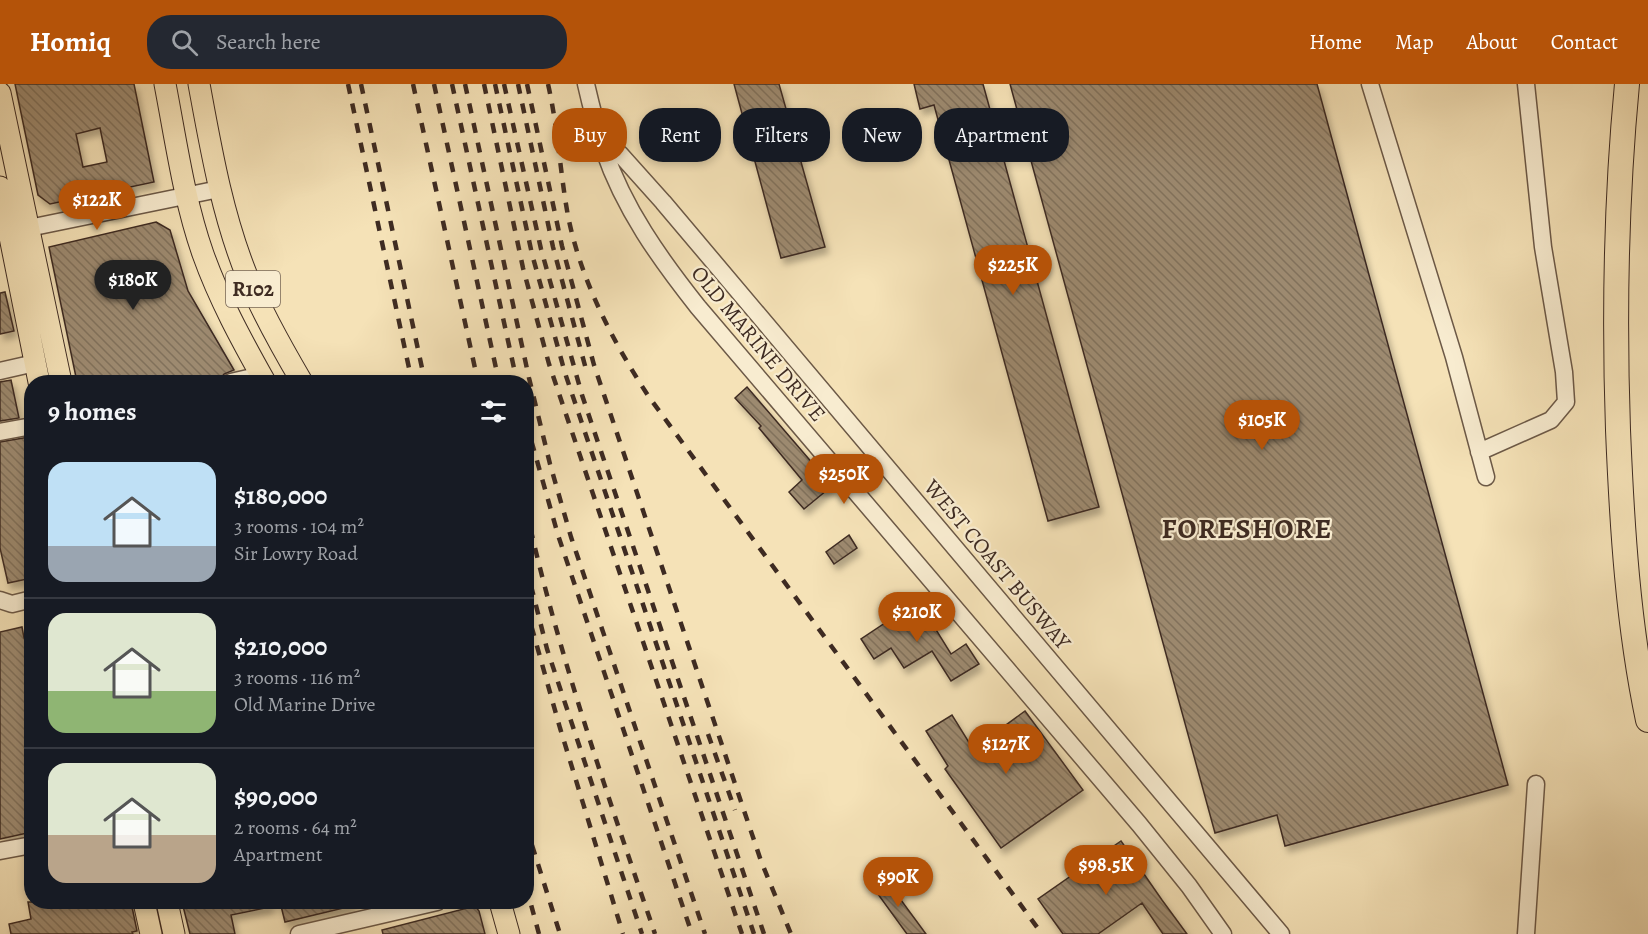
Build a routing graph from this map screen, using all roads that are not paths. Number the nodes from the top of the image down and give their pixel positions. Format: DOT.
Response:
graph roads {
  1 [pos="165,84"];
  2 [pos="199,84"];
  3 [pos="586,84"];
  4 [pos="1370,84"];
  5 [pos="1526,84"];
  6 [pos="1627,84"];
  7 [pos="0,93"];
  8 [pos="592,108"];
  9 [pos="609,162"];
  10 [pos="627,162"];
  11 [pos="0,187"];
  12 [pos="219,189"];
  13 [pos="187,195"];
  14 [pos="12,231"];
  15 [pos="0,371"];
  16 [pos="37,373"];
  17 [pos="59,375"];
  18 [pos="261,375"];
  19 [pos="298,375"];
  20 [pos="24,428"];
  21 [pos="0,432"];
  22 [pos="1479,452"];
  23 [pos="1486,477"];
  24 [pos="0,600"];
  25 [pos="24,601"];
  26 [pos="1648,720"];
  27 [pos="1536,784"];
  28 [pos="24,846"];
  29 [pos="0,851"];
  30 [pos="145,909"];
  31 [pos="169,909"];
  32 [pos="407,909"];
  33 [pos="503,909"];
  34 [pos="150,934"];
  35 [pos="174,934"];
  36 [pos="299,934"];
  37 [pos="509,934"];
  38 [pos="1222,934"];
  39 [pos="1281,934"];
  40 [pos="1526,934"];
  1 -- 13 [label="main road, R102"];
  2 -- 12 [label="main road, R102"];
  3 -- 8 [label="street, OLD MARINE DRIVE"];
  4 -- 22 [label="street"];
  5 -- 22 [label="street"];
  6 -- 26 [label="highway"];
  7 -- 14 [label="main road"];
  9 -- 38 [label="street, OLD MARINE DRIVE"];
  10 -- 39 [label="street, WEST COAST BUSWAY"];
  11 -- 14 [label="main road"];
  12 -- 13 [label="street"];
  12 -- 19 [label="main road, R102"];
  13 -- 14 [label="street"];
  13 -- 18 [label="main road, R102"];
  14 -- 16 [label="main road"];
  14 -- 17 [label="main road"];
  15 -- 16 [label="street"];
  20 -- 21 [label="street"];
  22 -- 23 [label="street"];
  24 -- 25 [label="street"];
  27 -- 40 [label="street"];
  28 -- 29 [label="street"];
  30 -- 34 [label="main road"];
  31 -- 35 [label="main road"];
  32 -- 36 [label="street"];
  33 -- 37 [label="main road"];
}
